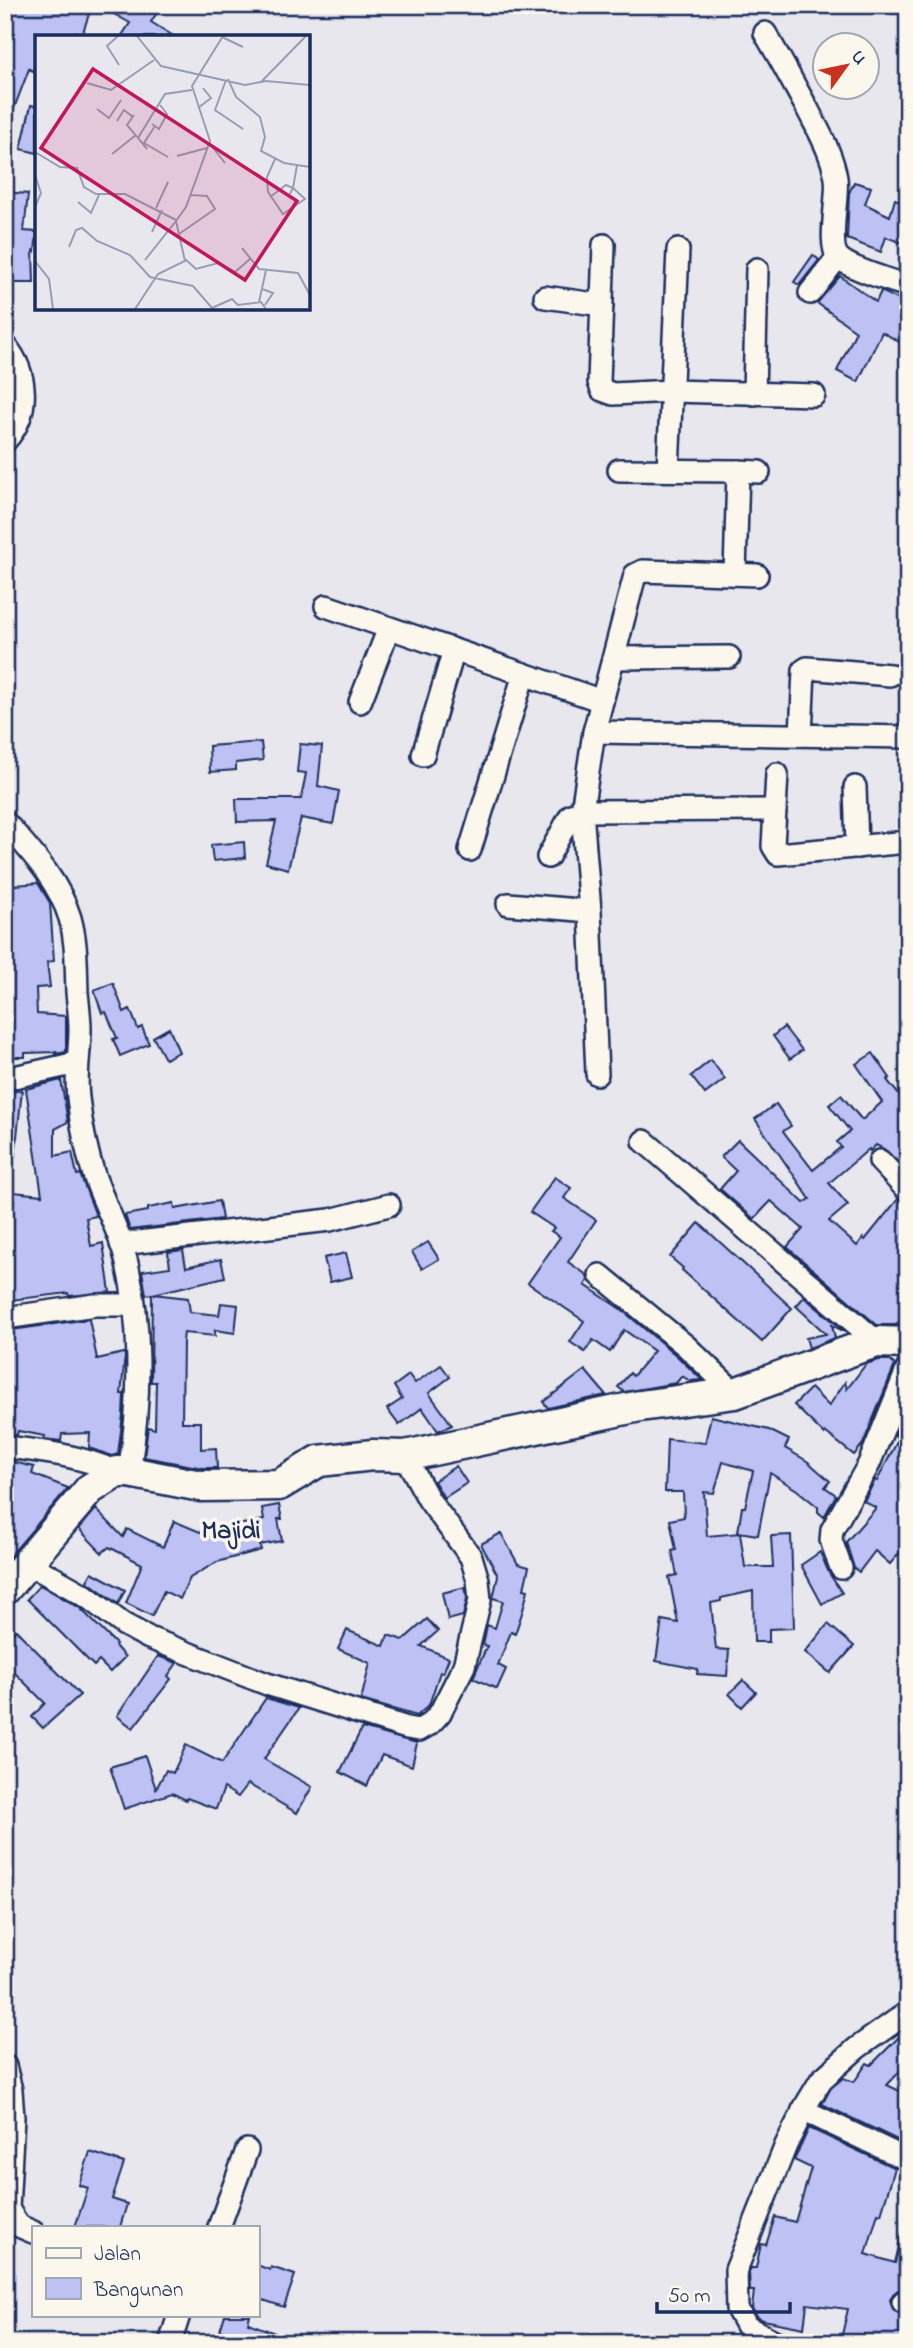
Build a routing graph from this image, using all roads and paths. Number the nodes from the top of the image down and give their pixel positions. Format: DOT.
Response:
graph roads {
  1 [pos="765,33"];
  2 [pos="604,245"];
  3 [pos="678,250"];
  4 [pos="838,257"];
  5 [pos="757,269"];
  6 [pos="908,286"];
  7 [pos="810,293"];
  8 [pos="545,297"];
  9 [pos="602,305"];
  10 [pos="5,345"];
  11 [pos="672,391"];
  12 [pos="754,394"];
  13 [pos="814,396"];
  14 [pos="5,440"];
  15 [pos="619,470"];
  16 [pos="668,470"];
  17 [pos="738,471"];
  18 [pos="759,472"];
  19 [pos="735,574"];
  20 [pos="757,575"];
  21 [pos="326,606"];
  22 [pos="389,628"];
  23 [pos="454,650"];
  24 [pos="729,657"];
  25 [pos="614,658"];
  26 [pos="524,674"];
  27 [pos="890,675"];
  28 [pos="602,701"];
  29 [pos="360,702"];
  30 [pos="594,732"];
  31 [pos="801,735"];
  32 [pos="908,737"];
  33 [pos="423,755"];
  34 [pos="777,774"];
  35 [pos="855,787"];
  36 [pos="775,810"];
  37 [pos="582,811"];
  38 [pos="5,822"];
  39 [pos="908,842"];
  40 [pos="857,847"];
  41 [pos="470,850"];
  42 [pos="548,857"];
  43 [pos="508,904"];
  44 [pos="590,911"];
  45 [pos="77,1063"];
  46 [pos="597,1074"];
  47 [pos="5,1079"];
  48 [pos="644,1141"];
  49 [pos="880,1161"];
  50 [pos="908,1191"];
  51 [pos="389,1205"];
  52 [pos="121,1244"];
  53 [pos="600,1275"];
  54 [pos="133,1305"];
  55 [pos="5,1318"];
  56 [pos="877,1342"];
  57 [pos="908,1343"];
  58 [pos="908,1368"];
  59 [pos="735,1393"];
  60 [pos="5,1447"];
  61 [pos="405,1456"];
  62 [pos="123,1472"];
  63 [pos="27,1563"];
  64 [pos="841,1568"];
  65 [pos="5,1589"];
  66 [pos="908,2012"];
  67 [pos="5,2066"];
  68 [pos="803,2110"];
  69 [pos="247,2150"];
  70 [pos="908,2160"];
  71 [pos="219,2226"];
  72 [pos="32,2232"];
  73 [pos="179,2316"];
  74 [pos="170,2343"];
  75 [pos="778,2343"];
  1 -- 4 [label="street"];
  2 -- 9 [label="street"];
  3 -- 11 [label="street"];
  4 -- 6 [label="street"];
  4 -- 7 [label="street"];
  5 -- 12 [label="street"];
  8 -- 9 [label="street"];
  9 -- 11 [label="street"];
  10 -- 14 [label="street"];
  11 -- 12 [label="street"];
  11 -- 16 [label="street"];
  12 -- 13 [label="street"];
  15 -- 16 [label="street"];
  16 -- 17 [label="street"];
  17 -- 18 [label="street"];
  17 -- 19 [label="street"];
  19 -- 20 [label="street"];
  19 -- 25 [label="street"];
  21 -- 22 [label="street"];
  22 -- 23 [label="street"];
  22 -- 29 [label="street"];
  23 -- 26 [label="street"];
  23 -- 33 [label="street"];
  24 -- 25 [label="street"];
  25 -- 28 [label="street"];
  26 -- 28 [label="street"];
  26 -- 41 [label="street"];
  27 -- 31 [label="street"];
  28 -- 30 [label="street"];
  30 -- 31 [label="street"];
  30 -- 37 [label="street"];
  31 -- 32 [label="street"];
  34 -- 36 [label="street"];
  35 -- 40 [label="street"];
  36 -- 37 [label="street"];
  36 -- 40 [label="street"];
  37 -- 42 [label="street"];
  37 -- 44 [label="street"];
  38 -- 45 [label="street"];
  39 -- 40 [label="street"];
  43 -- 44 [label="street"];
  44 -- 46 [label="street"];
  45 -- 47 [label="street"];
  45 -- 52 [label="street"];
  48 -- 56 [label="street"];
  49 -- 50 [label="street"];
  51 -- 52 [label="street"];
  52 -- 54 [label="street"];
  53 -- 59 [label="street"];
  54 -- 55 [label="street"];
  54 -- 62 [label="street"];
  56 -- 57 [label="street"];
  56 -- 59 [label="street"];
  58 -- 64 [label="street"];
  59 -- 61 [label="street"];
  60 -- 62 [label="street"];
  61 -- 62 [label="street"];
  61 -- 63 [label="street"];
  62 -- 63 [label="street"];
  63 -- 65 [label="street"];
  66 -- 68 [label="street"];
  67 -- 72 [label="street"];
  68 -- 70 [label="street"];
  68 -- 75 [label="street"];
  69 -- 71 [label="street"];
  73 -- 74 [label="street"];
}
